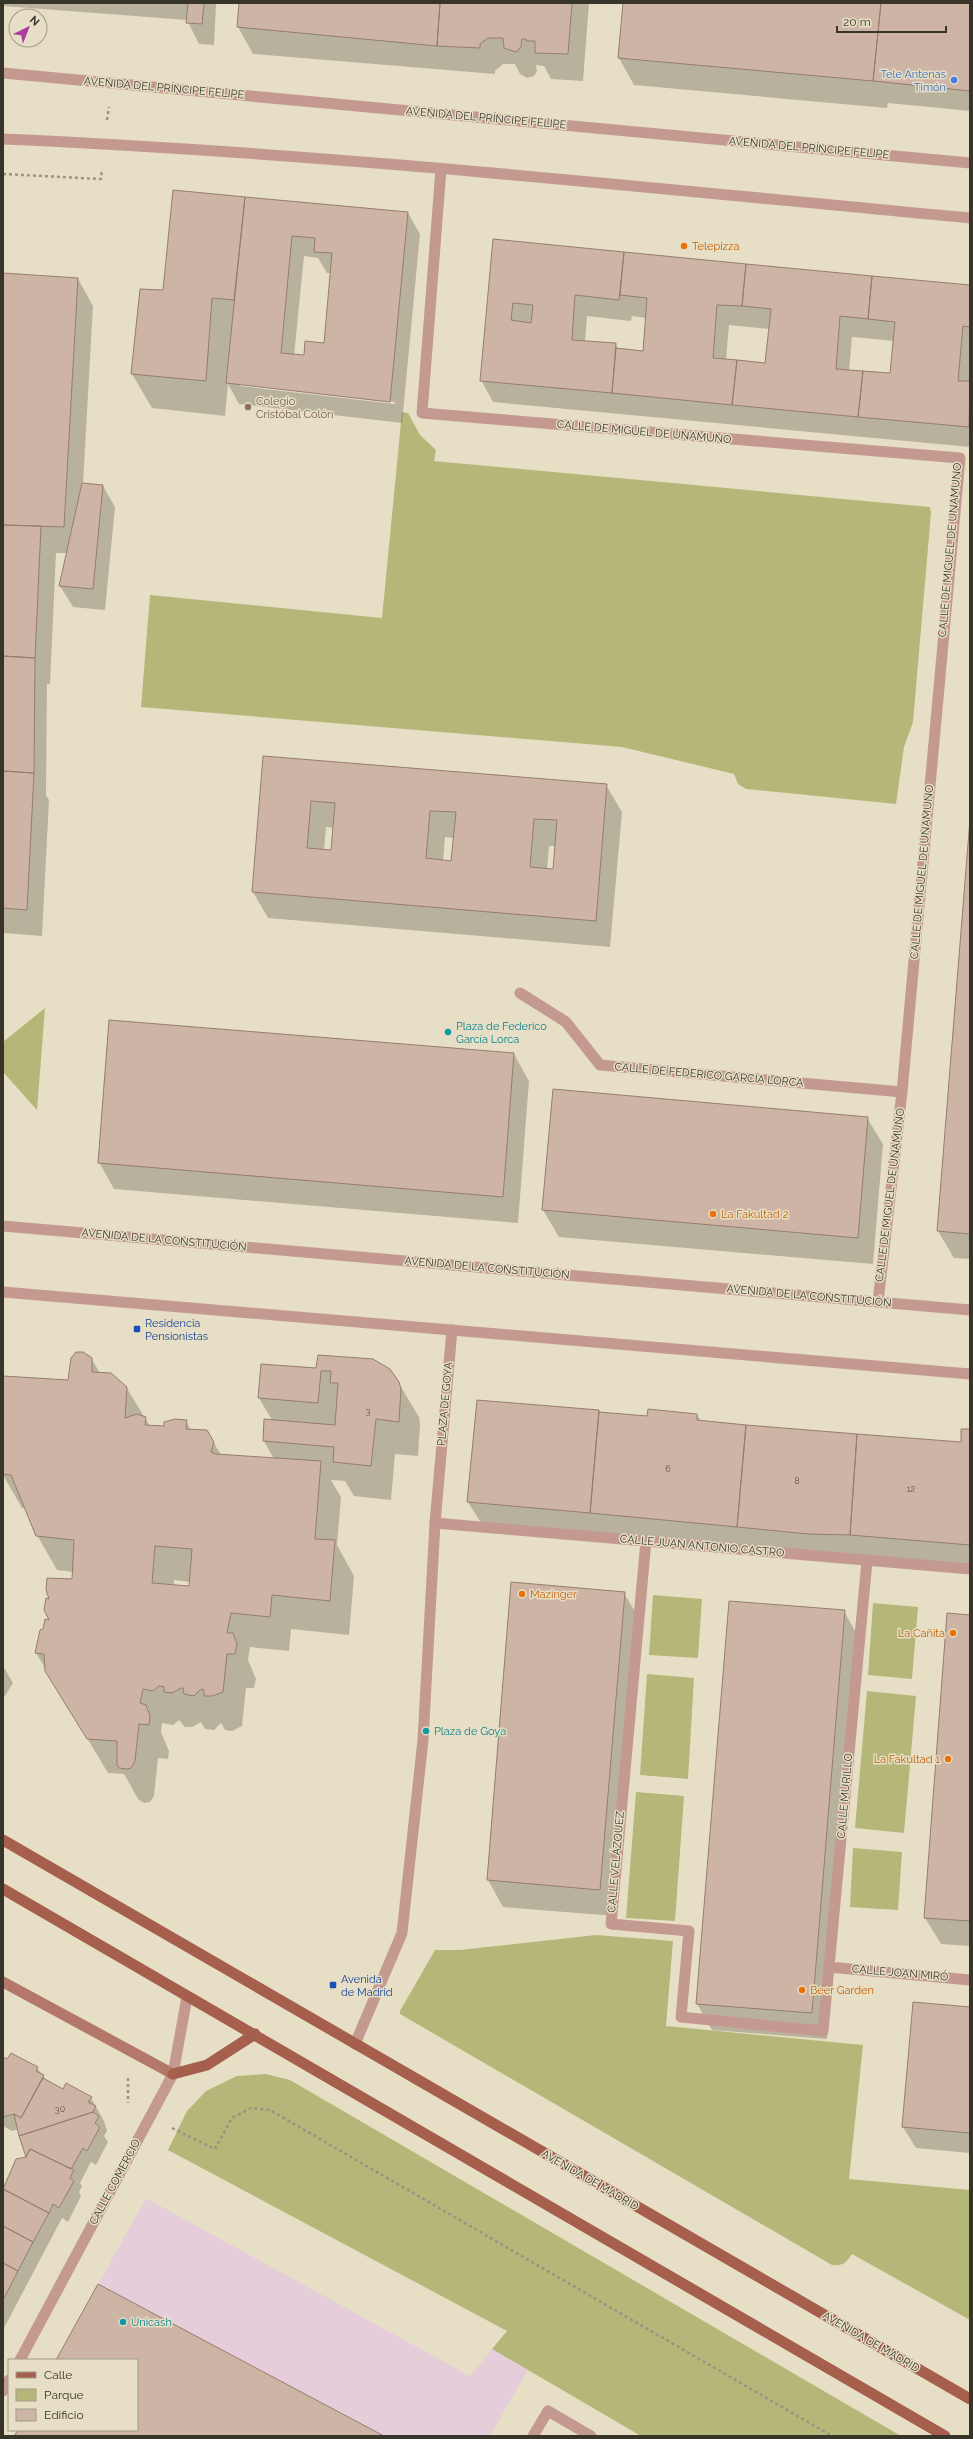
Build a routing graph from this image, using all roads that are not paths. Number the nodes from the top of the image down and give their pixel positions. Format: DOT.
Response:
graph roads {
  1 [pos="3,73"];
  2 [pos="3,139"];
  3 [pos="970,163"];
  4 [pos="441,169"];
  5 [pos="970,218"];
  6 [pos="520,993"];
  7 [pos="902,1092"];
  8 [pos="3,1226"];
  9 [pos="3,1292"];
  10 [pos="878,1302"];
  11 [pos="970,1310"];
  12 [pos="452,1330"];
  13 [pos="970,1374"];
  14 [pos="435,1523"];
  15 [pos="646,1541"];
  16 [pos="867,1560"];
  17 [pos="970,1569"];
  18 [pos="3,1840"];
  19 [pos="3,1889"];
  20 [pos="830,1966"];
  21 [pos="970,1980"];
  22 [pos="3,1982"];
  23 [pos="187,1997"];
  24 [pos="823,2031"];
  25 [pos="255,2034"];
  26 [pos="355,2044"];
  27 [pos="173,2074"];
  28 [pos="21,2359"];
  29 [pos="8,2382"];
  30 [pos="3,2392"];
  31 [pos="970,2399"];
  32 [pos="533,2436"];
  33 [pos="591,2436"];
  34 [pos="945,2436"];
  1 -- 3 [label="street, AVENIDA DEL PRÍNCIPE FELIPE"];
  2 -- 4 [label="street"];
  4 -- 5 [label="street"];
  4 -- 7 [label="street, CALLE DE MIGUEL DE UNAMUNO"];
  6 -- 7 [label="street, CALLE DE FEDERICO GARCÍA LORCA"];
  7 -- 10 [label="street, CALLE DE MIGUEL DE UNAMUNO"];
  8 -- 10 [label="street, AVENIDA DE LA CONSTITUCIÓN"];
  9 -- 12 [label="street"];
  10 -- 11 [label="street, AVENIDA DE LA CONSTITUCIÓN"];
  12 -- 13 [label="street"];
  12 -- 14 [label="street, PLAZA DE GOYA"];
  14 -- 15 [label="street, CALLE JUAN ANTONIO CASTRO"];
  14 -- 26 [label="street, PLAZA DE GOYA"];
  15 -- 16 [label="street, CALLE JUAN ANTONIO CASTRO"];
  15 -- 24 [label="street, CALLE VELÁZQUEZ"];
  16 -- 17 [label="street, CALLE JUAN ANTONIO CASTRO"];
  16 -- 20 [label="street, CALLE MURILLO"];
  18 -- 26 [label="main road, AVENIDA DE MADRID"];
  19 -- 23 [label="main road"];
  20 -- 21 [label="street, CALLE JOAN MIRÓ"];
  20 -- 24 [label="street, CALLE MURILLO"];
  22 -- 27 [label="main road"];
  23 -- 25 [label="main road"];
  23 -- 27 [label="street, CALLE COMERCIO"];
  25 -- 27 [label="main road"];
  25 -- 34 [label="main road"];
  26 -- 31 [label="main road, AVENIDA DE MADRID"];
  27 -- 28 [label="street, CALLE COMERCIO"];
  29 -- 30 [label="street"];
  32 -- 33 [label="street"];
}
